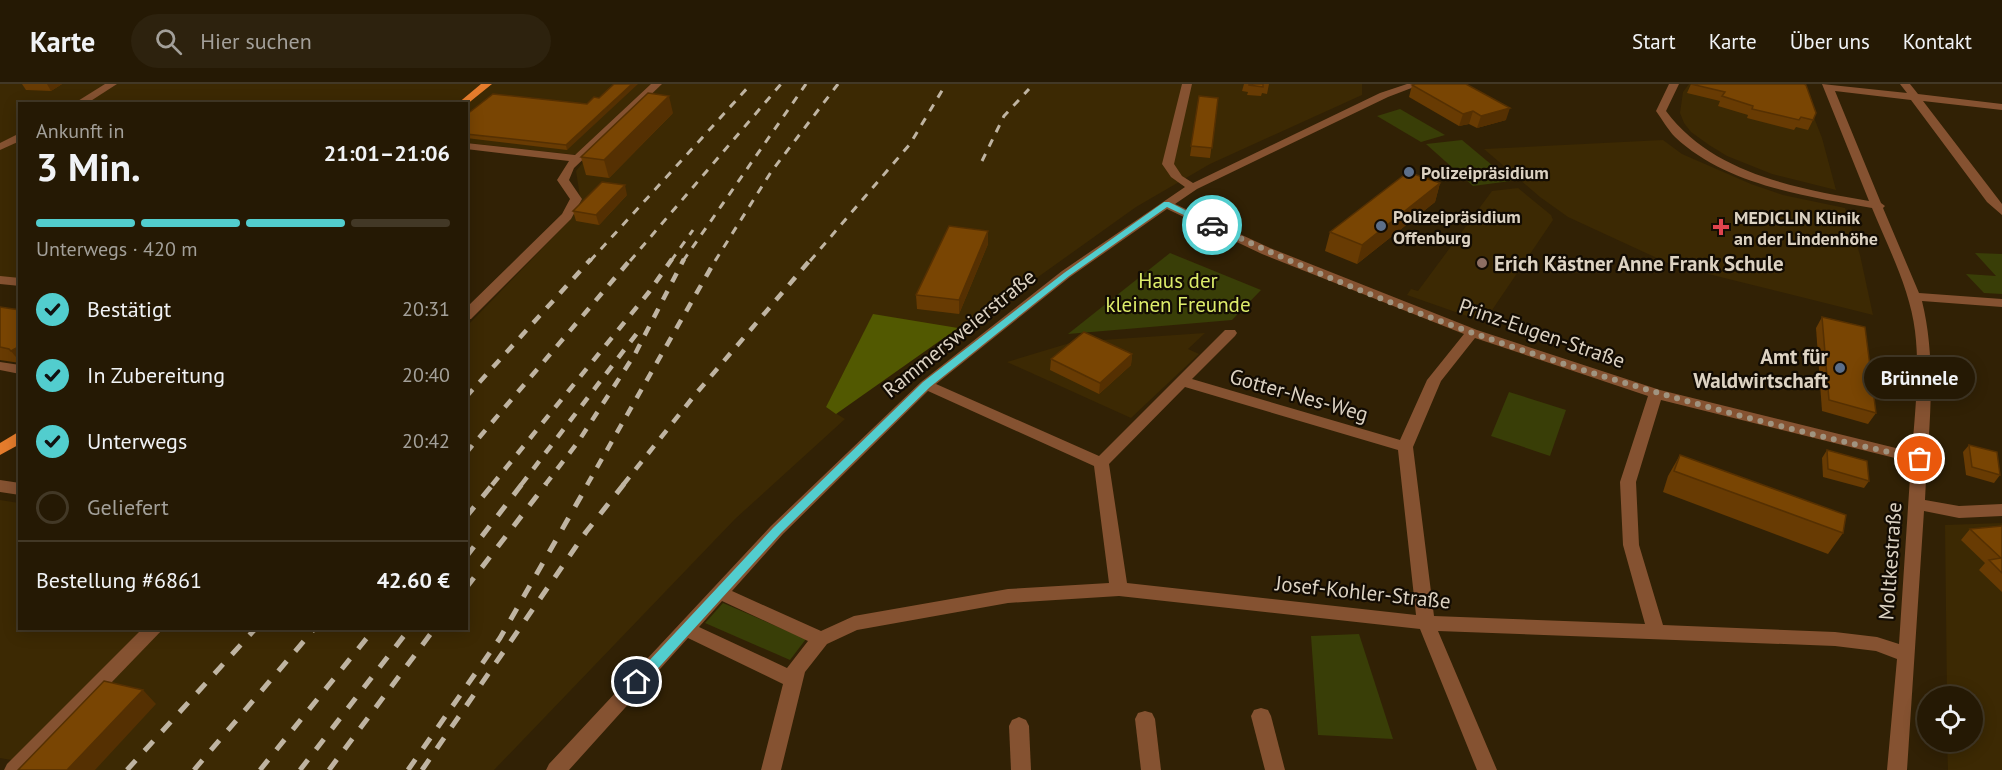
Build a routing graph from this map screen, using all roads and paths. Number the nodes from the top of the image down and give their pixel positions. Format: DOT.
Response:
graph roads {
  1 [pos="112,84"];
  2 [pos="487,84"];
  3 [pos="657,84"];
  4 [pos="1187,84"];
  5 [pos="1417,84"];
  6 [pos="1674,84"];
  7 [pos="1905,84"];
  8 [pos="1828,85"];
  9 [pos="1914,98"];
  10 [pos="81,102"];
  11 [pos="464,102"];
  12 [pos="2002,107"];
  13 [pos="18,137"];
  14 [pos="468,146"];
  15 [pos="0,147"];
  16 [pos="577,159"];
  17 [pos="1169,159"];
  18 [pos="1207,181"];
  19 [pos="1193,187"];
  20 [pos="1166,204"];
  21 [pos="1879,206"];
  22 [pos="2002,211"];
  23 [pos="0,280"];
  24 [pos="18,282"];
  25 [pos="1914,297"];
  26 [pos="2002,303"];
  27 [pos="468,314"];
  28 [pos="1230,333"];
  29 [pos="1472,333"];
  30 [pos="0,366"];
  31 [pos="18,370"];
  32 [pos="1182,381"];
  33 [pos="926,384"];
  34 [pos="1656,394"];
  35 [pos="18,437"];
  36 [pos="1406,447"];
  37 [pos="0,450"];
  38 [pos="1920,459"];
  39 [pos="1101,463"];
  40 [pos="0,486"];
  41 [pos="18,489"];
  42 [pos="1916,503"];
  43 [pos="2002,510"];
  44 [pos="1119,589"];
  45 [pos="718,592"];
  46 [pos="1426,623"];
  47 [pos="686,629"];
  48 [pos="153,630"];
  49 [pos="1656,632"];
  50 [pos="821,639"];
  51 [pos="1905,654"];
  52 [pos="793,680"];
  53 [pos="1261,716"];
  54 [pos="1145,719"];
  55 [pos="1019,726"];
  56 [pos="14,770"];
  57 [pos="556,770"];
  58 [pos="771,770"];
  59 [pos="1021,770"];
  60 [pos="1151,770"];
  61 [pos="1275,770"];
  62 [pos="1487,770"];
  63 [pos="1897,770"];
  1 -- 10 [label="street"];
  2 -- 11 [label="main road"];
  3 -- 16 [label="street"];
  4 -- 17 [label="street"];
  5 -- 18 [label="street, Rammersweierstraße"];
  6 -- 21 [label="street"];
  7 -- 9 [label="street"];
  8 -- 9 [label="street"];
  8 -- 21 [label="street, Moltkestraße"];
  9 -- 12 [label="street"];
  9 -- 22 [label="street"];
  13 -- 15 [label="street"];
  14 -- 16 [label="street"];
  16 -- 27 [label="street"];
  17 -- 18 [label="street"];
  17 -- 19 [label="street"];
  18 -- 19 [label="street, Rammersweierstraße"];
  19 -- 20 [label="street, Rammersweierstraße"];
  20 -- 29 [label="street, Prinz-Eugen-Straße"];
  20 -- 33 [label="street, Rammersweierstraße"];
  21 -- 25 [label="street, Moltkestraße"];
  23 -- 24 [label="street"];
  25 -- 26 [label="street"];
  25 -- 38 [label="street, Moltkestraße"];
  28 -- 32 [label="street"];
  29 -- 34 [label="street, Prinz-Eugen-Straße"];
  29 -- 36 [label="street"];
  30 -- 31 [label="street"];
  32 -- 36 [label="street, Gotter-Nes-Weg"];
  32 -- 39 [label="street"];
  33 -- 39 [label="street"];
  33 -- 45 [label="street, Rammersweierstraße"];
  34 -- 38 [label="street, Prinz-Eugen-Straße"];
  34 -- 49 [label="street"];
  35 -- 37 [label="main road"];
  36 -- 46 [label="street"];
  38 -- 42 [label="street, Moltkestraße"];
  39 -- 44 [label="street"];
  40 -- 41 [label="street"];
  42 -- 43 [label="street"];
  42 -- 51 [label="street, Moltkestraße"];
  44 -- 46 [label="street, Josef-Kohler-Straße"];
  44 -- 50 [label="street, Josef-Kohler-Straße"];
  45 -- 47 [label="street, Rammersweierstraße"];
  45 -- 50 [label="street"];
  46 -- 49 [label="street, Josef-Kohler-Straße"];
  46 -- 62 [label="street"];
  47 -- 52 [label="street"];
  47 -- 57 [label="street, Rammersweierstraße"];
  48 -- 56 [label="street"];
  49 -- 51 [label="street, Josef-Kohler-Straße"];
  50 -- 52 [label="street"];
  51 -- 63 [label="street, Moltkestraße"];
  52 -- 58 [label="street"];
  53 -- 61 [label="street"];
  54 -- 60 [label="street"];
  55 -- 59 [label="street"];
}
